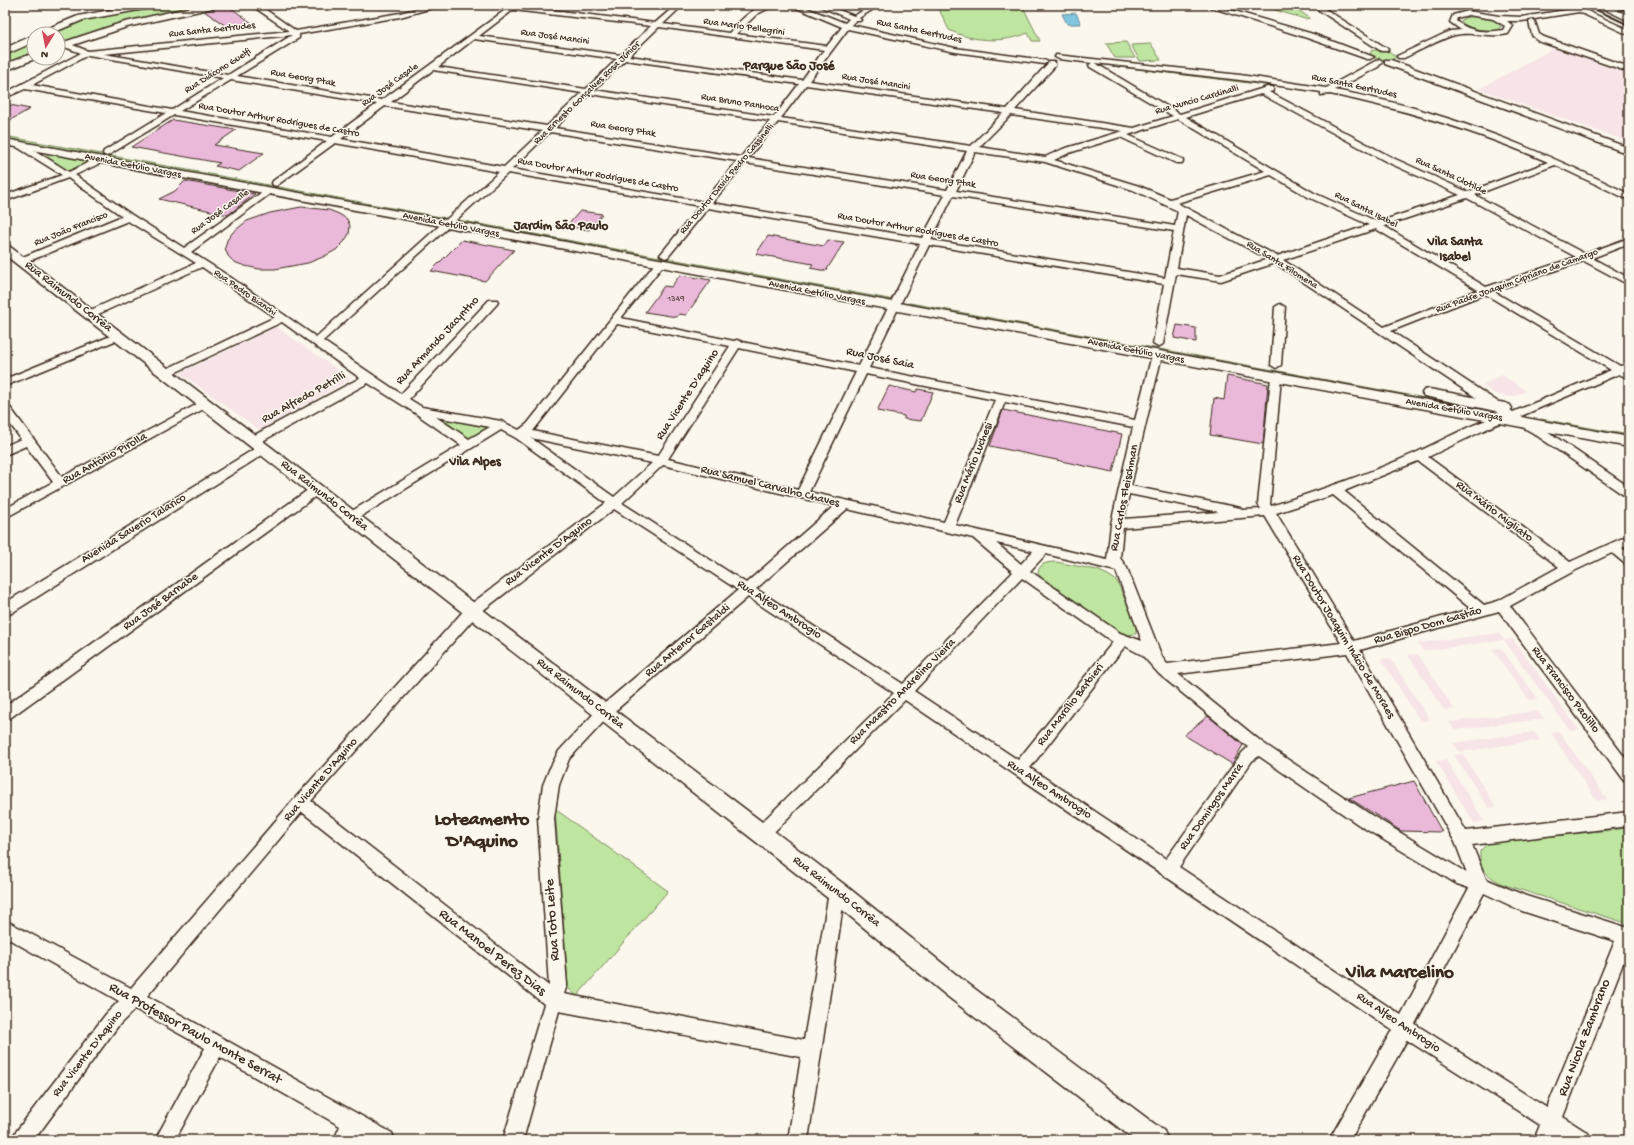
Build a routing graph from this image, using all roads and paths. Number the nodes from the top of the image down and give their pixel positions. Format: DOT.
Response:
graph roads {
  1 [pos="150,5"];
  2 [pos="213,5"];
  3 [pos="254,5"];
  4 [pos="440,5"];
  5 [pos="680,5"];
  6 [pos="773,5"];
  7 [pos="793,5"];
  8 [pos="820,5"];
  9 [pos="877,5"];
  10 [pos="1207,5"];
  11 [pos="1219,5"];
  12 [pos="1570,5"];
  13 [pos="1601,5"];
  14 [pos="402,6"];
  15 [pos="514,6"];
  16 [pos="1629,6"];
  17 [pos="1311,7"];
  18 [pos="1608,9"];
  19 [pos="1579,10"];
  20 [pos="1587,14"];
  21 [pos="1495,17"];
  22 [pos="338,18"];
  23 [pos="853,19"];
  24 [pos="1629,19"];
  25 [pos="868,22"];
  26 [pos="1454,22"];
  27 [pos="1532,22"];
  28 [pos="657,25"];
  29 [pos="62,26"];
  30 [pos="846,26"];
  31 [pos="1446,27"];
  32 [pos="1508,29"];
  33 [pos="295,33"];
  34 [pos="1481,33"];
  35 [pos="1629,33"];
  36 [pos="913,34"];
  37 [pos="731,35"];
  38 [pos="473,37"];
  39 [pos="26,42"];
  40 [pos="1412,43"];
  41 [pos="66,44"];
  42 [pos="166,45"];
  43 [pos="1403,46"];
  44 [pos="66,47"];
  45 [pos="1368,48"];
  46 [pos="830,49"];
  47 [pos="5,52"];
  48 [pos="1393,52"];
  49 [pos="87,53"];
  50 [pos="1370,57"];
  51 [pos="624,58"];
  52 [pos="26,59"];
  53 [pos="1053,59"];
  54 [pos="1384,61"];
  55 [pos="136,62"];
  56 [pos="1092,65"];
  57 [pos="5,68"];
  58 [pos="432,68"];
  59 [pos="1629,70"];
  60 [pos="229,76"];
  61 [pos="1428,77"];
  62 [pos="803,82"];
  63 [pos="1276,85"];
  64 [pos="24,86"];
  65 [pos="588,91"];
  66 [pos="1263,92"];
  67 [pos="1331,94"];
  68 [pos="5,96"];
  69 [pos="384,103"];
  70 [pos="173,112"];
  71 [pos="1008,113"];
  72 [pos="1178,116"];
  73 [pos="776,119"];
  74 [pos="549,129"];
  75 [pos="1133,130"];
  76 [pos="5,134"];
  77 [pos="1120,134"];
  78 [pos="333,141"];
  79 [pos="5,142"];
  80 [pos="20,145"];
  81 [pos="972,150"];
  82 [pos="1629,151"];
  83 [pos="103,156"];
  84 [pos="742,160"];
  85 [pos="1046,160"];
  86 [pos="1179,162"];
  87 [pos="1552,164"];
  88 [pos="506,170"];
  89 [pos="1272,172"];
  90 [pos="69,175"];
  91 [pos="272,187"];
  92 [pos="951,193"];
  93 [pos="1468,195"];
  94 [pos="1629,197"];
  95 [pos="5,198"];
  96 [pos="1169,202"];
  97 [pos="705,204"];
  98 [pos="1629,204"];
  99 [pos="1183,209"];
  100 [pos="129,217"];
  101 [pos="450,219"];
  102 [pos="1376,225"];
  103 [pos="1179,229"];
  104 [pos="1629,241"];
  105 [pos="926,243"];
  106 [pos="5,249"];
  107 [pos="185,252"];
  108 [pos="1584,258"];
  109 [pos="663,259"];
  110 [pos="1275,259"];
  111 [pos="21,261"];
  112 [pos="202,264"];
  113 [pos="1171,270"];
  114 [pos="1169,282"];
  115 [pos="1629,282"];
  116 [pos="1486,290"];
  117 [pos="493,302"];
  118 [pos="895,302"];
  119 [pos="1280,307"];
  120 [pos="90,314"];
  121 [pos="282,318"];
  122 [pos="614,320"];
  123 [pos="1383,331"];
  124 [pos="118,336"];
  125 [pos="316,342"];
  126 [pos="737,343"];
  127 [pos="1157,350"];
  128 [pos="862,368"];
  129 [pos="1276,371"];
  130 [pos="1626,371"];
  131 [pos="166,373"];
  132 [pos="368,378"];
  133 [pos="5,383"];
  134 [pos="1001,398"];
  135 [pos="402,399"];
  136 [pos="205,404"];
  137 [pos="5,409"];
  138 [pos="419,410"];
  139 [pos="1512,415"];
  140 [pos="502,425"];
  141 [pos="1140,425"];
  142 [pos="1629,431"];
  143 [pos="520,435"];
  144 [pos="28,440"];
  145 [pos="1629,442"];
  146 [pos="258,445"];
  147 [pos="469,445"];
  148 [pos="5,450"];
  149 [pos="1419,456"];
  150 [pos="662,461"];
  151 [pos="60,483"];
  152 [pos="1124,489"];
  153 [pos="316,490"];
  154 [pos="1335,490"];
  155 [pos="1629,493"];
  156 [pos="802,495"];
  157 [pos="614,503"];
  158 [pos="844,505"];
  159 [pos="1268,511"];
  160 [pos="5,514"];
  161 [pos="1253,514"];
  162 [pos="351,517"];
  163 [pos="1117,524"];
  164 [pos="948,528"];
  165 [pos="977,534"];
  166 [pos="1629,539"];
  167 [pos="1613,547"];
  168 [pos="1043,549"];
  169 [pos="1629,560"];
  170 [pos="1121,568"];
  171 [pos="1569,568"];
  172 [pos="1021,571"];
  173 [pos="748,589"];
  174 [pos="1502,605"];
  175 [pos="5,610"];
  176 [pos="1481,610"];
  177 [pos="472,611"];
  178 [pos="1122,640"];
  179 [pos="1351,647"];
  180 [pos="1160,664"];
  181 [pos="904,692"];
  182 [pos="604,712"];
  183 [pos="5,714"];
  184 [pos="1258,747"];
  185 [pos="1019,770"];
  186 [pos="1629,775"];
  187 [pos="301,802"];
  188 [pos="1629,819"];
  189 [pos="761,834"];
  190 [pos="1462,839"];
  191 [pos="1169,868"];
  192 [pos="1480,884"];
  193 [pos="838,892"];
  194 [pos="5,928"];
  195 [pos="1628,937"];
  196 [pos="132,1000"];
  197 [pos="554,1001"];
  198 [pos="1404,1027"];
  199 [pos="216,1045"];
  200 [pos="811,1050"];
  201 [pos="351,1122"];
  202 [pos="1552,1122"];
  203 [pos="22,1140"];
  204 [pos="165,1140"];
  205 [pos="344,1140"];
  206 [pos="386,1140"];
  207 [pos="513,1140"];
  208 [pos="798,1140"];
  209 [pos="1155,1140"];
  210 [pos="1339,1140"];
  211 [pos="1544,1140"];
  212 [pos="1581,1140"];
  1 -- 29 [label="main road"];
  2 -- 41 [label="main road"];
  3 -- 33 [label="street"];
  4 -- 33 [label="street, Rua Santa Gertrudes"];
  5 -- 28 [label="street, Rua Ernesto Gonçalves Rosa Júnior"];
  6 -- 37 [label="street"];
  7 -- 30 [label="street, Rua Santa Gertrudes"];
  8 -- 23 [label="street, Rua Santa Gertrudes"];
  9 -- 23 [label="street, Rua Doutor David Pedro Cassinelli"];
  10 -- 50 [label="street"];
  11 -- 45 [label="street"];
  12 -- 19 [label="street"];
  13 -- 18 [label="street"];
  14 -- 22 [label="street"];
  15 -- 28 [label="street, Rua Mario Pellegrini"];
  15 -- 38 [label="street, Rua José Casale"];
  16 -- 18 [label="street"];
  17 -- 45 [label="street"];
  17 -- 48 [label="street"];
  18 -- 24 [label="street"];
  19 -- 20 [label="street"];
  19 -- 21 [label="street"];
  20 -- 27 [label="street"];
  20 -- 35 [label="street"];
  21 -- 26 [label="street"];
  21 -- 32 [label="street"];
  23 -- 25 [label="street, Rua Santa Gertrudes"];
  23 -- 30 [label="street, Rua Doutor David Pedro Cassinelli"];
  26 -- 31 [label="street"];
  26 -- 34 [label="street"];
  27 -- 32 [label="street"];
  27 -- 59 [label="street"];
  28 -- 37 [label="street, Rua Mario Pellegrini"];
  28 -- 51 [label="street, Rua Ernesto Gonçalves Rosa Júnior"];
  30 -- 46 [label="street, Rua Doutor David Pedro Cassinelli"];
  30 -- 53 [label="street, Rua Santa Gertrudes"];
  32 -- 34 [label="street"];
  33 -- 42 [label="street, Rua Santa Gertrudes"];
  33 -- 60 [label="street, Rua Diácono Guelfi"];
  34 -- 48 [label="street"];
  36 -- 53 [label="street, Rua Santa Gertrudes"];
  37 -- 46 [label="street, Rua Mario Pellegrini"];
  38 -- 51 [label="street, Rua José Mancini"];
  38 -- 58 [label="street, Rua José Casale"];
  39 -- 47 [label="main road"];
  40 -- 43 [label="street"];
  42 -- 49 [label="street"];
  42 -- 55 [label="street, Rua Santa Gertrudes"];
  44 -- 49 [label="street, Rua Georg Ptak"];
  45 -- 48 [label="street"];
  45 -- 50 [label="street"];
  46 -- 62 [label="street, Rua Doutor David Pedro Cassinelli"];
  48 -- 54 [label="street"];
  48 -- 61 [label="street"];
  49 -- 55 [label="street, Rua Georg Ptak"];
  49 -- 64 [label="street"];
  50 -- 54 [label="street"];
  51 -- 62 [label="street, Rua José Mancini"];
  51 -- 65 [label="street, Rua Ernesto Gonçalves Rosa Júnior"];
  52 -- 57 [label="main road"];
  53 -- 56 [label="street, Rua Santa Gertrudes"];
  53 -- 63 [label="street, Rua Santa Gertrudes"];
  53 -- 71 [label="street"];
  54 -- 61 [label="street"];
  54 -- 67 [label="street"];
  55 -- 60 [label="street, Rua Georg Ptak"];
  56 -- 63 [label="street, Rua Santa Gertrudes"];
  56 -- 72 [label="street, Rua Santa Isabel"];
  58 -- 65 [label="street, Rua Bruno Panhoca"];
  58 -- 69 [label="street, Rua José Casale"];
  60 -- 69 [label="street, Rua Georg Ptak"];
  60 -- 70 [label="street, Rua Diácono Guelfi"];
  61 -- 82 [label="street"];
  62 -- 71 [label="street, Rua José Mancini"];
  62 -- 73 [label="street, Rua Doutor David Pedro Cassinelli"];
  63 -- 66 [label="street, Rua Nuncio Cardinalli"];
  63 -- 67 [label="street, Rua Santa Gertrudes"];
  64 -- 68 [label="street"];
  64 -- 70 [label="street, Rua Doutor Arthur Rodrigues de Castro"];
  65 -- 73 [label="street, Rua Bruno Panhoca"];
  65 -- 74 [label="street, Rua Ernesto Gonçalves Rosa Júnior"];
  66 -- 72 [label="street, Rua Nuncio Cardinalli"];
  66 -- 93 [label="street, Rua Santa Clotilde"];
  67 -- 87 [label="street, Rua Santa Gertrudes"];
  69 -- 74 [label="street, Rua Georg Ptak"];
  69 -- 78 [label="street, Rua José Casale"];
  70 -- 78 [label="street, Rua Doutor Arthur Rodrigues de Castro"];
  70 -- 83 [label="street, Rua Diácono Guelfi"];
  71 -- 75 [label="street, Rua José Mancini"];
  71 -- 81 [label="street"];
  72 -- 75 [label="street, Rua Nuncio Cardinalli"];
  72 -- 89 [label="street, Rua Santa Isabel"];
  73 -- 81 [label="street, Rua Bruno Panhoca"];
  73 -- 84 [label="street, Rua Doutor David Pedro Cassinelli"];
  74 -- 84 [label="street, Rua Georg Ptak"];
  74 -- 88 [label="street, Rua Ernesto Gonçalves Rosa Júnior"];
  75 -- 77 [label="street, Rua Nuncio Cardinalli"];
  76 -- 83 [label="main road, Avenida Getúlio Vargas"];
  77 -- 85 [label="street, Rua Nuncio Cardinalli"];
  77 -- 86 [label="street"];
  78 -- 88 [label="street, Rua Doutor Arthur Rodrigues de Castro"];
  78 -- 91 [label="street, Rua José Casale"];
  79 -- 80 [label="main road, Avenida Getúlio Vargas"];
  80 -- 83 [label="main road, Avenida Getúlio Vargas"];
  80 -- 90 [label="street, Rua Pedro Bianchi"];
  81 -- 85 [label="street, Rua Bruno Panhoca"];
  81 -- 92 [label="street"];
  83 -- 90 [label="street, Rua Diácono Guelfi"];
  83 -- 91 [label="main road, Avenida Getúlio Vargas"];
  84 -- 92 [label="street, Rua Georg Ptak"];
  84 -- 97 [label="street, Rua Doutor David Pedro Cassinelli"];
  85 -- 96 [label="street, Rua Santa Filomena"];
  87 -- 93 [label="street"];
  87 -- 94 [label="street, Rua Santa Gertrudes"];
  87 -- 98 [label="street, Rua Santa Gertrudes"];
  88 -- 97 [label="street, Rua Doutor Arthur Rodrigues de Castro"];
  88 -- 101 [label="street, Rua Ernesto Gonçalves Rosa Júnior"];
  89 -- 96 [label="street"];
  89 -- 102 [label="street, Rua Santa Isabel"];
  90 -- 95 [label="street, Rua Diácono Guelfi"];
  90 -- 100 [label="street, Rua Pedro Bianchi"];
  91 -- 101 [label="main road, Avenida Getúlio Vargas"];
  91 -- 107 [label="street, Rua José Casalle"];
  92 -- 103 [label="street, Rua Georg Ptak"];
  92 -- 105 [label="street"];
  93 -- 102 [label="street"];
  93 -- 108 [label="street, Rua Santa Clotilde"];
  96 -- 99 [label="street, Rua Santa Filomena"];
  97 -- 105 [label="street, Rua Doutor Arthur Rodrigues de Castro"];
  97 -- 109 [label="street, Rua Doutor David Pedro Cassinelli"];
  99 -- 103 [label="street, Rua Carlos Fleischman"];
  99 -- 110 [label="street, Rua Santa Filomena"];
  100 -- 107 [label="street, Rua Pedro Bianchi"];
  100 -- 111 [label="street, Rua João Francisco"];
  101 -- 109 [label="main road, Avenida Getúlio Vargas"];
  101 -- 125 [label="street, Rua Ernesto Gonçalves Rosa Júnior"];
  102 -- 110 [label="street"];
  102 -- 116 [label="street, Rua Santa Isabel"];
  103 -- 113 [label="street, Rua Carlos Fleischman"];
  104 -- 108 [label="street, Rua Padre Joaquim Cipriano de Camargo"];
  105 -- 114 [label="street, Rua Doutor Arthur Rodrigues de Castro"];
  105 -- 118 [label="street"];
  106 -- 111 [label="main road, Rua Raimundo Corrêa"];
  107 -- 112 [label="street, Rua Pedro Bianchi"];
  108 -- 115 [label="street, Rua Santa Clotilde"];
  108 -- 116 [label="street, Rua Padre Joaquim Cipriano de Camargo"];
  109 -- 118 [label="main road, Avenida Getúlio Vargas"];
  109 -- 122 [label="street, Rua Doutor David Pedro Cassinelli"];
  110 -- 113 [label="street"];
  110 -- 123 [label="street, Rua Santa Filomena"];
  111 -- 120 [label="main road, Rua Raimundo Corrêa"];
  112 -- 120 [label="street"];
  112 -- 121 [label="street, Rua Pedro Bianchi"];
  113 -- 114 [label="street, Rua Carlos Fleischman"];
  114 -- 127 [label="street, Rua Carlos Fleischman"];
  116 -- 123 [label="street, Rua Padre Joaquim Cipriano de Camargo"];
  116 -- 130 [label="street, Rua Santa Isabel"];
  117 -- 135 [label="street, Rua Armando Jacyntho"];
  118 -- 127 [label="main road, Avenida Getúlio Vargas"];
  118 -- 128 [label="street"];
  119 -- 129 [label="street, Rua Doutor Joaquim Inácio de Moraes"];
  120 -- 124 [label="main road, Rua Raimundo Corrêa"];
  121 -- 125 [label="street, Rua Pedro Bianchi"];
  121 -- 131 [label="street"];
  122 -- 126 [label="street, Rua José Saia"];
  122 -- 143 [label="street, Rua Doutor David Pedro Cassinelli"];
  123 -- 139 [label="street, Rua Santa Filomena"];
  124 -- 131 [label="main road, Rua Raimundo Corrêa"];
  124 -- 133 [label="street"];
  125 -- 132 [label="street, Rua Pedro Bianchi"];
  126 -- 128 [label="street, Rua José Saia"];
  126 -- 150 [label="street, Rua Vicente D'aquino"];
  127 -- 129 [label="main road, Avenida Getúlio Vargas"];
  127 -- 141 [label="street, Rua Carlos Fleischman"];
  128 -- 134 [label="street, Rua José Saia"];
  128 -- 156 [label="street"];
  129 -- 139 [label="main road, Avenida Getúlio Vargas"];
  129 -- 159 [label="street, Rua Doutor Joaquim Inácio de Moraes"];
  130 -- 139 [label="street"];
  131 -- 136 [label="main road, Rua Raimundo Corrêa"];
  132 -- 135 [label="street, Rua Pedro Bianchi"];
  132 -- 146 [label="street, Rua Alfredo Petrilli"];
  134 -- 141 [label="street, Rua José Saia"];
  134 -- 164 [label="street, Rua Mário Luchesi"];
  135 -- 138 [label="street, Rua Pedro Bianchi"];
  136 -- 146 [label="main road, Rua Raimundo Corrêa"];
  136 -- 151 [label="street, Rua Antônio Pirolla"];
  137 -- 144 [label="street"];
  138 -- 140 [label="street, Rua Samuel Carvalho Chaves"];
  138 -- 147 [label="street, Rua Pedro Bianchi"];
  139 -- 142 [label="main road, Avenida Getúlio Vargas"];
  139 -- 145 [label="main road, Avenida Getúlio Vargas"];
  139 -- 149 [label="street"];
  139 -- 155 [label="street, Rua Santa Filomena"];
  140 -- 143 [label="street, Rua Samuel Carvalho Chaves"];
  140 -- 147 [label="street"];
  141 -- 152 [label="street, Rua Carlos Fleischman"];
  143 -- 150 [label="street, Rua Samuel Carvalho Chaves"];
  143 -- 157 [label="street, Rua Alfeo Ambrogio"];
  144 -- 148 [label="street"];
  144 -- 151 [label="street"];
  146 -- 153 [label="main road, Rua Raimundo Corrêa"];
  146 -- 175 [label="street, Avenida Saverio Talarico"];
  147 -- 162 [label="street"];
  149 -- 154 [label="street"];
  149 -- 171 [label="street, Rua Mário Migliato"];
  150 -- 156 [label="street, Rua Samuel Carvalho Chaves"];
  150 -- 157 [label="street, Rua Vicente D'Aquino"];
  151 -- 160 [label="street, Rua Antônio Pirolla"];
  152 -- 161 [label="street"];
  152 -- 163 [label="street, Rua Carlos Fleischman"];
  153 -- 162 [label="main road, Rua Raimundo Corrêa"];
  153 -- 183 [label="street, Rua José Barnabe"];
  154 -- 159 [label="street"];
  154 -- 176 [label="street"];
  156 -- 158 [label="street, Rua Samuel Carvalho Chaves"];
  157 -- 173 [label="street, Rua Alfeo Ambrogio"];
  157 -- 177 [label="street, Rua Vicente D'Aquino"];
  158 -- 164 [label="street, Rua Samuel Carvalho Chaves"];
  158 -- 173 [label="street, Rua Antenor Gastaldi"];
  159 -- 161 [label="street"];
  159 -- 179 [label="street, Rua Doutor Joaquim Inácio de Moraes"];
  161 -- 163 [label="street"];
  162 -- 177 [label="main road, Rua Raimundo Corrêa"];
  163 -- 170 [label="street, Rua Carlos Fleischman"];
  164 -- 165 [label="street, Rua Samuel Carvalho Chaves"];
  165 -- 168 [label="street, Rua Samuel Carvalho Chaves"];
  165 -- 172 [label="street"];
  166 -- 167 [label="street, Rua Bispo Dom Gastão"];
  167 -- 169 [label="street"];
  167 -- 171 [label="street, Rua Bispo Dom Gastão"];
  168 -- 170 [label="street, Rua Samuel Carvalho Chaves"];
  168 -- 172 [label="street, Rua Maestro Andrelino Vieira"];
  170 -- 180 [label="street, Rua Carlos Fleischman"];
  171 -- 174 [label="street, Rua Bispo Dom Gastão"];
  172 -- 178 [label="street"];
  172 -- 181 [label="street, Rua Maestro Andrelino Vieira"];
  173 -- 181 [label="street, Rua Alfeo Ambrogio"];
  173 -- 182 [label="street, Rua Antenor Gastaldi"];
  174 -- 176 [label="street, Rua Bispo Dom Gastão"];
  174 -- 186 [label="street, Rua Francisco Paolillo"];
  176 -- 179 [label="street, Rua Bispo Dom Gastão"];
  177 -- 182 [label="main road, Rua Raimundo Corrêa"];
  177 -- 187 [label="street, Rua Vicente D'Aquino"];
  178 -- 180 [label="street"];
  178 -- 185 [label="street, Rua Marcílio Barbieri"];
  179 -- 180 [label="street, Rua Bispo Dom Gastão"];
  179 -- 190 [label="street, Rua Doutor Joaquim Inácio de Moraes"];
  180 -- 184 [label="street"];
  181 -- 185 [label="street, Rua Alfeo Ambrogio"];
  181 -- 189 [label="street, Rua Maestro Andrelino Vieira"];
  182 -- 189 [label="main road, Rua Raimundo Corrêa"];
  182 -- 197 [label="street, Rua Toto Leite"];
  184 -- 191 [label="street, Rua Domingos Marra"];
  184 -- 192 [label="street"];
  185 -- 191 [label="street, Rua Alfeo Ambrogio"];
  187 -- 196 [label="street, Rua Vicente D'Aquino"];
  187 -- 197 [label="street, Rua Manoel Perez Dias"];
  188 -- 190 [label="street"];
  189 -- 193 [label="main road, Rua Raimundo Corrêa"];
  190 -- 192 [label="street, Rua Doutor Joaquim Inácio de Moraes"];
  191 -- 198 [label="street, Rua Alfeo Ambrogio"];
  192 -- 195 [label="street"];
  192 -- 198 [label="street"];
  193 -- 200 [label="street"];
  193 -- 209 [label="main road, Rua Raimundo Corrêa"];
  194 -- 196 [label="street, Rua Professor Paulo Monte Serrat"];
  195 -- 202 [label="street, Rua Nicola Zambrano"];
  196 -- 199 [label="street, Rua Professor Paulo Monte Serrat"];
  196 -- 203 [label="street, Rua Vicente D'Aquino"];
  197 -- 200 [label="street, Rua Manoel Perez Dias"];
  197 -- 207 [label="street, Rua Toto Leite"];
  198 -- 202 [label="street, Rua Alfeo Ambrogio"];
  198 -- 210 [label="street"];
  199 -- 201 [label="street, Rua Professor Paulo Monte Serrat"];
  199 -- 204 [label="street"];
  200 -- 208 [label="street"];
  201 -- 205 [label="street"];
  201 -- 206 [label="street, Rua Professor Paulo Monte Serrat"];
  202 -- 211 [label="street, Rua Nicola Zambrano"];
  202 -- 212 [label="street, Rua Alfeo Ambrogio"];
}
